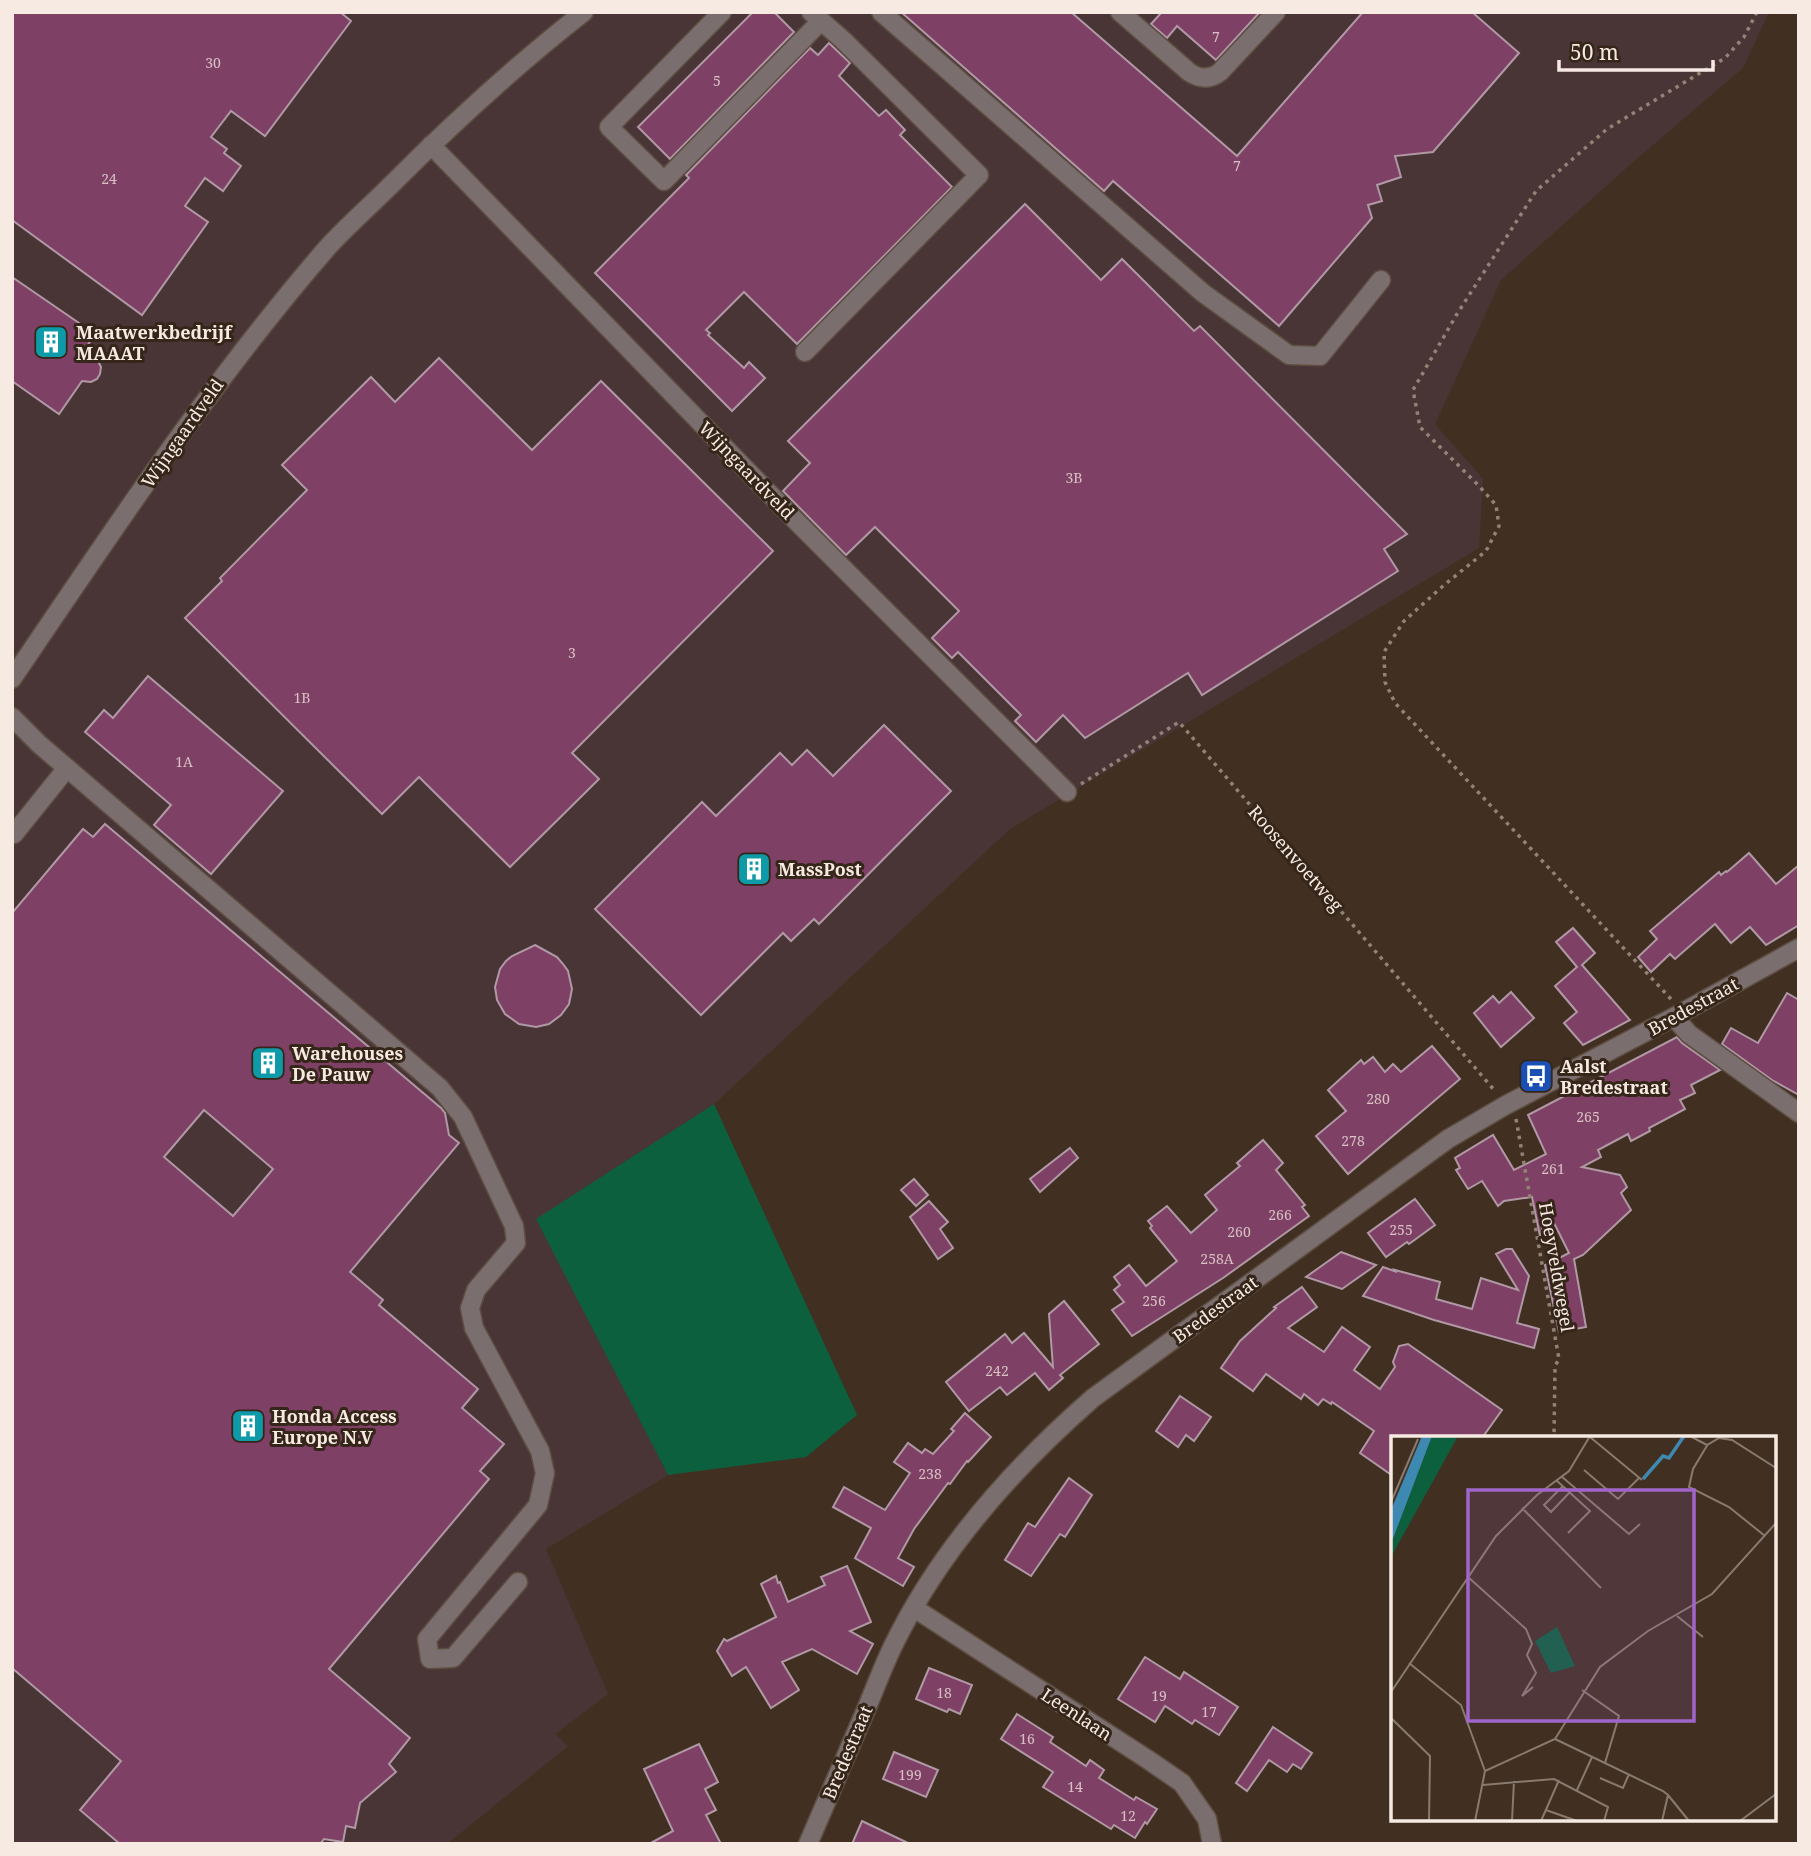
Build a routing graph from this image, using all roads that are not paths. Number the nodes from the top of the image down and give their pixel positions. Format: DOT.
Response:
graph roads {
  1 [pos="584,12"];
  2 [pos="722,12"];
  3 [pos="881,12"];
  4 [pos="1120,12"];
  5 [pos="1276,12"];
  6 [pos="816,17"];
  7 [pos="431,145"];
  8 [pos="1381,280"];
  9 [pos="805,352"];
  10 [pos="12,679"];
  11 [pos="12,717"];
  12 [pos="67,768"];
  13 [pos="1067,792"];
  14 [pos="14,834"];
  15 [pos="1799,948"];
  16 [pos="1678,1014"];
  17 [pos="1799,1114"];
  18 [pos="518,1582"];
  19 [pos="914,1608"];
  20 [pos="808,1844"];
  21 [pos="1212,1844"];
  1 -- 7 [label="street, Wijngaardveld"];
  2 -- 6 [label="street"];
  3 -- 8 [label="street"];
  4 -- 5 [label="street"];
  6 -- 9 [label="street"];
  7 -- 10 [label="street, Wijngaardveld"];
  7 -- 13 [label="street, Wijngaardveld"];
  11 -- 12 [label="street"];
  12 -- 14 [label="street"];
  12 -- 18 [label="street"];
  15 -- 16 [label="street, Bredestraat"];
  16 -- 17 [label="street"];
  16 -- 19 [label="street, Bredestraat"];
  19 -- 20 [label="street, Bredestraat"];
  19 -- 21 [label="street, Leenlaan"];
}
